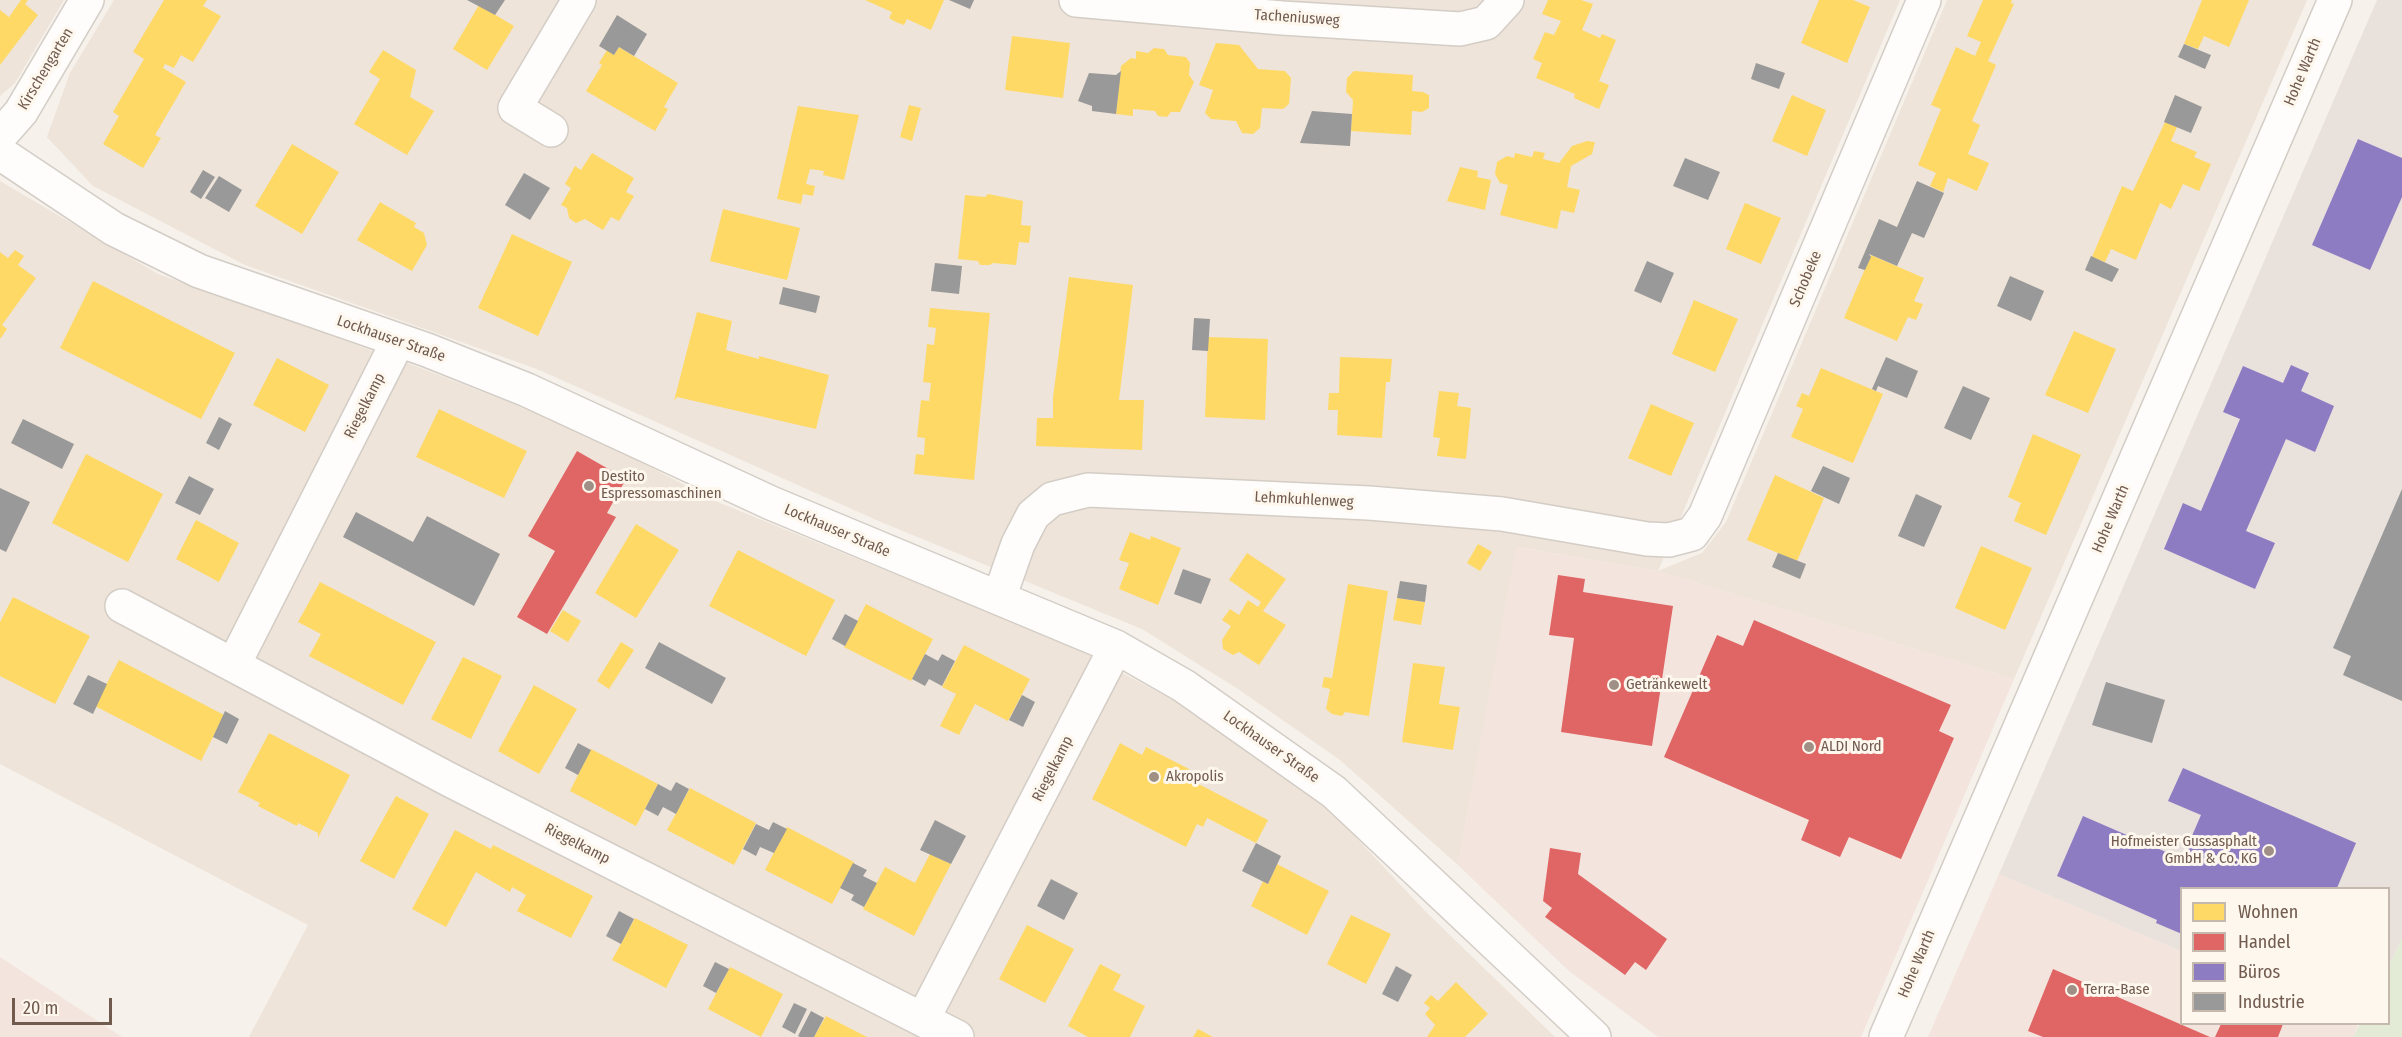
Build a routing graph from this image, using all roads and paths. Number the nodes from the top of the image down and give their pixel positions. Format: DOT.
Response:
graph roads {
  1 [pos="87,0"];
  2 [pos="579,0"];
  3 [pos="1076,0"];
  4 [pos="1507,0"];
  5 [pos="1924,0"];
  6 [pos="2335,0"];
  7 [pos="551,130"];
  8 [pos="0,136"];
  9 [pos="0,153"];
  10 [pos="398,341"];
  11 [pos="1669,540"];
  12 [pos="999,598"];
  13 [pos="122,606"];
  14 [pos="1116,647"];
  15 [pos="234,664"];
  16 [pos="923,1019"];
  17 [pos="957,1037"];
  18 [pos="1594,1037"];
  19 [pos="1886,1037"];
  1 -- 8 [label="street, Kirschengarten"];
  2 -- 7 [label="street"];
  3 -- 4 [label="street, Tacheniusweg"];
  5 -- 11 [label="street, Schobeke"];
  6 -- 19 [label="street, Hohe Warth"];
  9 -- 10 [label="street, Lockhauser Straße"];
  10 -- 12 [label="street, Lockhauser Straße"];
  10 -- 15 [label="street, Riegelkamp"];
  11 -- 12 [label="street, Lehmkuhlenweg"];
  12 -- 14 [label="street, Lockhauser Straße"];
  13 -- 15 [label="street, Riegelkamp"];
  14 -- 16 [label="street, Riegelkamp"];
  14 -- 18 [label="street, Lockhauser Straße"];
  15 -- 16 [label="street, Riegelkamp"];
  16 -- 17 [label="street, Riegelkamp"];
}
